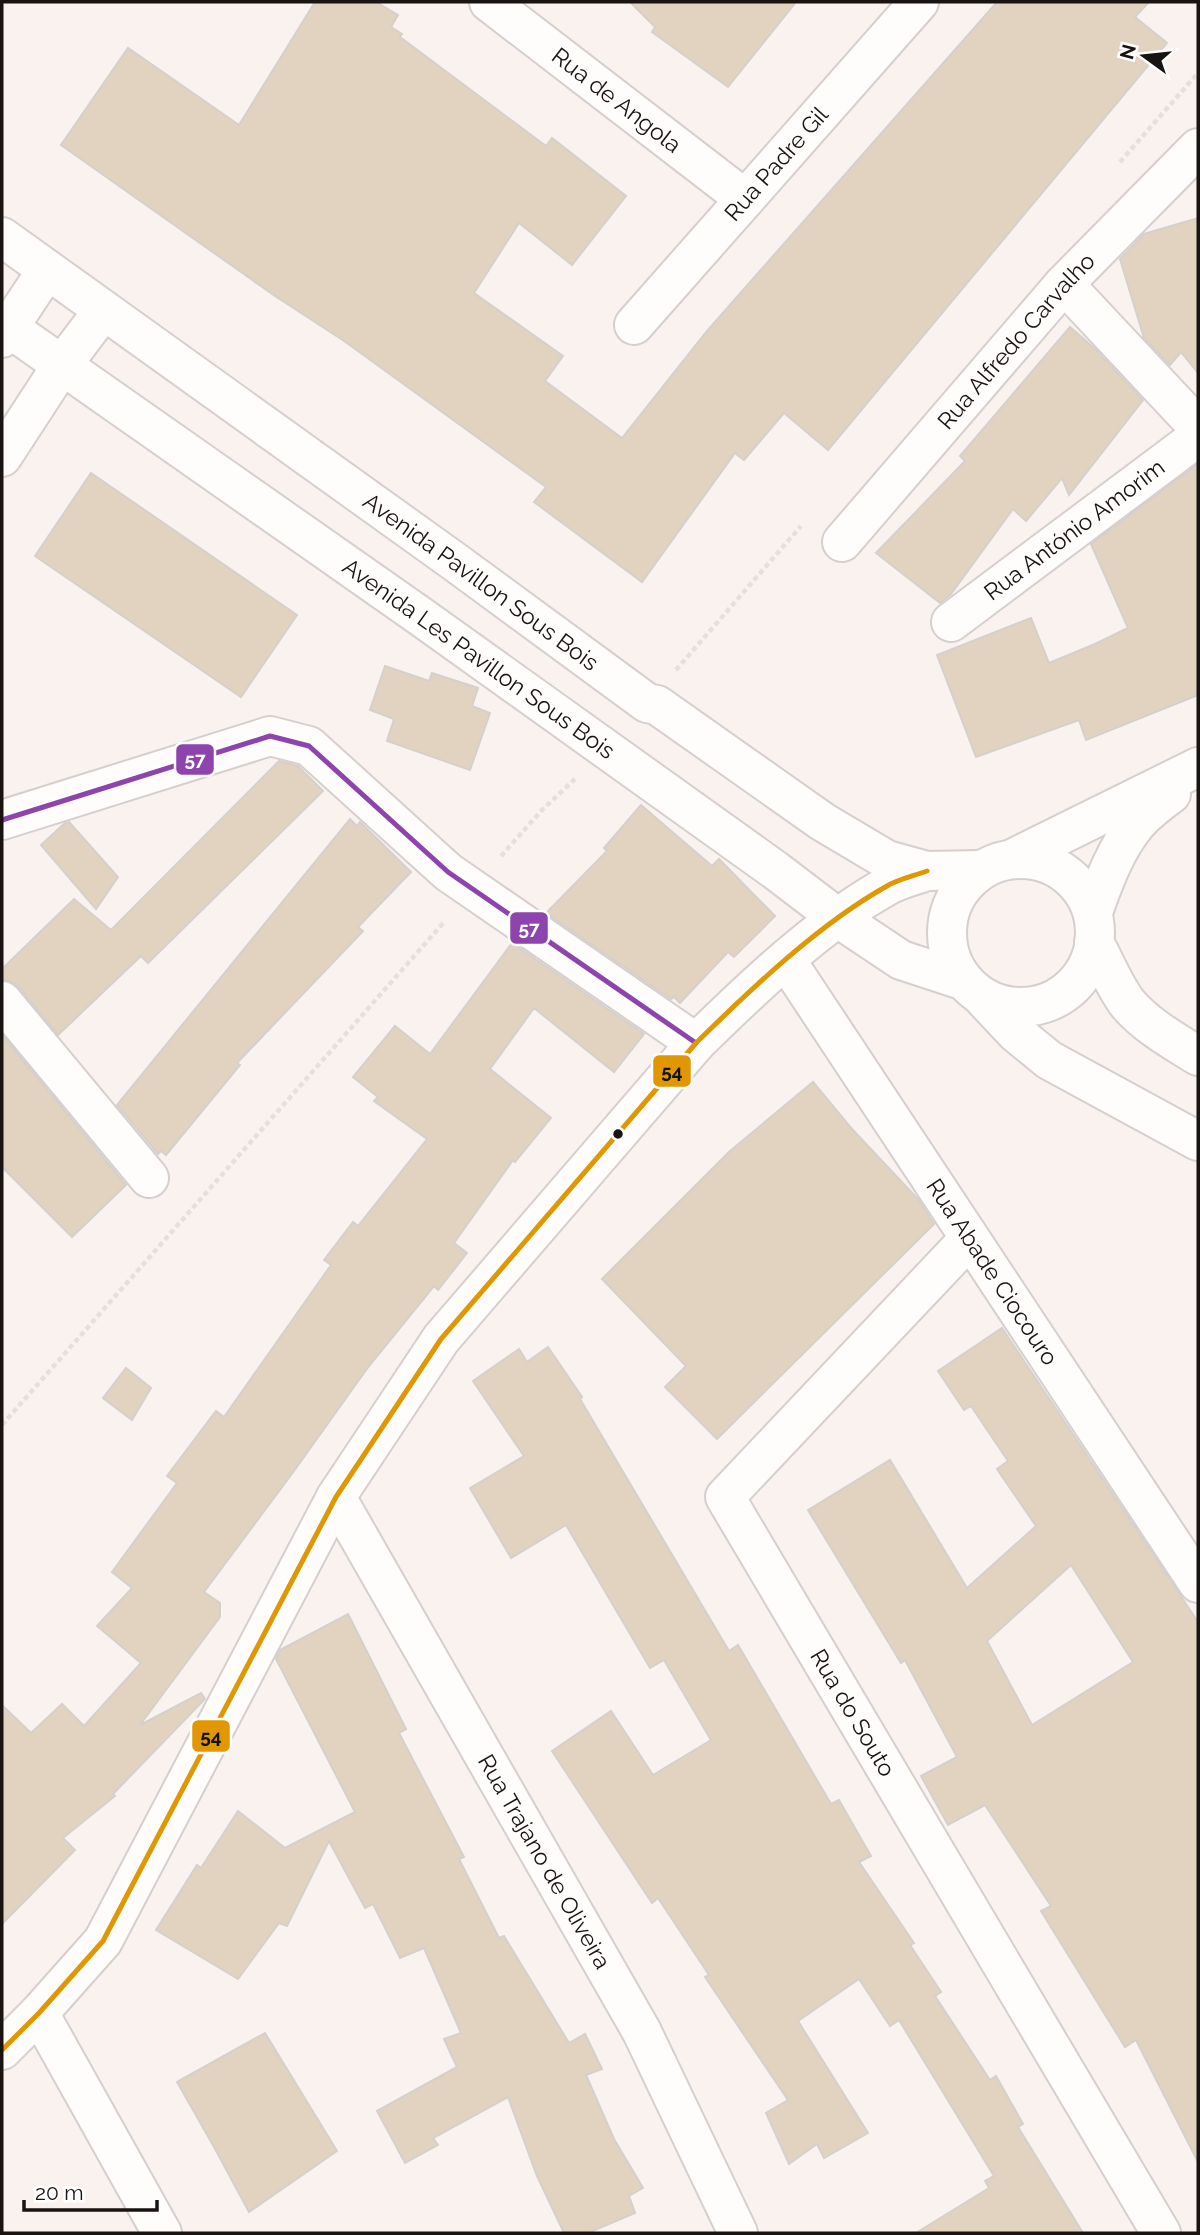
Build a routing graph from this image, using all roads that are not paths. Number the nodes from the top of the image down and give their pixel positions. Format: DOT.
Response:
graph roads {
  1 [pos="489,2"];
  2 [pos="919,2"];
  3 [pos="1198,148"];
  4 [pos="745,199"];
  5 [pos="2,237"];
  6 [pos="47,270"];
  7 [pos="1064,284"];
  8 [pos="103,311"];
  9 [pos="634,325"];
  10 [pos="4,330"];
  11 [pos="62,365"];
  12 [pos="1198,427"];
  13 [pos="1198,437"];
  14 [pos="2,457"];
  15 [pos="842,542"];
  16 [pos="951,622"];
  17 [pos="1198,767"];
  18 [pos="1198,773"];
  19 [pos="2,820"];
  20 [pos="996,864"];
  21 [pos="928,871"];
  22 [pos="838,918"];
  23 [pos="1093,927"];
  24 [pos="786,960"];
  25 [pos="973,990"];
  26 [pos="2,1001"];
  27 [pos="696,1043"];
  28 [pos="1198,1056"];
  29 [pos="1198,1141"];
  30 [pos="149,1178"];
  31 [pos="969,1239"];
  32 [pos="336,1497"];
  33 [pos="1198,1583"];
  34 [pos="39,2013"];
  35 [pos="2,2050"];
  36 [pos="162,2233"];
  37 [pos="738,2233"];
  38 [pos="1161,2233"];
  1 -- 4 [label="street, Rua de Angola"];
  2 -- 4 [label="street, Rua Padre Gil"];
  3 -- 7 [label="street, Rua Alfredo Carvalho"];
  4 -- 9 [label="street, Rua Padre Gil"];
  5 -- 6 [label="street, Avenida Pavillon Sous Bois"];
  6 -- 8 [label="street, Avenida Pavillon Sous Bois"];
  6 -- 10 [label="street"];
  7 -- 12 [label="street"];
  7 -- 15 [label="street, Rua Alfredo Carvalho"];
  8 -- 11 [label="street"];
  8 -- 21 [label="street, Avenida Pavillon Sous Bois"];
  10 -- 11 [label="street, Avenida Les Pavillon Sous Bois"];
  11 -- 14 [label="street"];
  11 -- 22 [label="street, Avenida Les Pavillon Sous Bois"];
  13 -- 16 [label="street, Rua António Amorim"];
  17 -- 20 [label="street"];
  18 -- 23 [label="street"];
  19 -- 27 [label="street"];
  20 -- 21 [label="street, Avenida Pavillon Sous Bois"];
  20 -- 23 [label="street"];
  20 -- 25 [label="street"];
  21 -- 22 [label="street"];
  22 -- 24 [label="street"];
  22 -- 25 [label="street, Avenida Les Pavillon Sous Bois"];
  23 -- 25 [label="street"];
  23 -- 28 [label="street"];
  24 -- 27 [label="street"];
  24 -- 31 [label="street, Rua Abade Ciocouro"];
  25 -- 29 [label="street"];
  26 -- 30 [label="street"];
  27 -- 32 [label="street"];
  31 -- 33 [label="street, Rua Abade Ciocouro"];
  31 -- 38 [label="street, Rua do Souto"];
  32 -- 34 [label="street"];
  32 -- 37 [label="street, Rua Trajano de Oliveira"];
  34 -- 35 [label="street"];
  34 -- 36 [label="street"];
}
